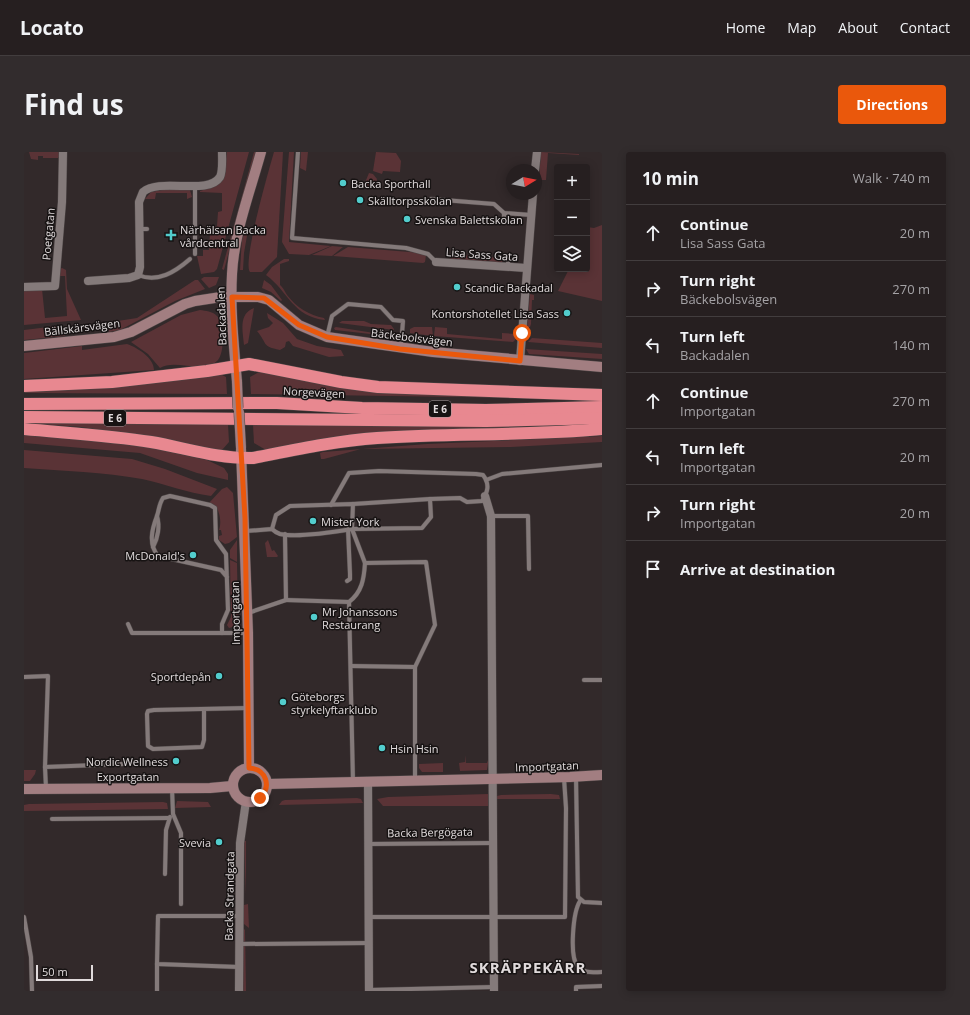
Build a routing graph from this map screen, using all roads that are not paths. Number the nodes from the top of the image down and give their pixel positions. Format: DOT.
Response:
graph roads {
  1 [pos="63,152"];
  2 [pos="222,152"];
  3 [pos="261,152"];
  4 [pos="298,152"];
  5 [pos="537,152"];
  6 [pos="536,164"];
  7 [pos="195,186"];
  8 [pos="431,199"];
  9 [pos="533,200"];
  10 [pos="504,212"];
  11 [pos="532,215"];
  12 [pos="504,219"];
  13 [pos="194,254"];
  14 [pos="508,257"];
  15 [pos="190,259"];
  16 [pos="436,262"];
  17 [pos="508,267"];
  18 [pos="526,268"];
  19 [pos="138,274"];
  20 [pos="88,281"];
  21 [pos="24,287"];
  22 [pos="232,297"];
  23 [pos="327,337"];
  24 [pos="24,346"];
  25 [pos="400,349"];
  26 [pos="520,361"];
  27 [pos="236,366"];
  28 [pos="602,367"];
  29 [pos="24,386"];
  30 [pos="602,395"];
  31 [pos="24,404"];
  32 [pos="602,408"];
  33 [pos="24,417"];
  34 [pos="602,418"];
  35 [pos="24,429"];
  36 [pos="602,429"];
  37 [pos="241,453"];
  38 [pos="602,465"];
  39 [pos="486,480"];
  40 [pos="485,496"];
  41 [pos="430,499"];
  42 [pos="353,504"];
  43 [pos="331,505"];
  44 [pos="491,516"];
  45 [pos="272,529"];
  46 [pos="350,529"];
  47 [pos="246,531"];
  48 [pos="285,534"];
  49 [pos="366,563"];
  50 [pos="529,569"];
  51 [pos="227,577"];
  52 [pos="347,581"];
  53 [pos="286,600"];
  54 [pos="349,602"];
  55 [pos="248,613"];
  56 [pos="128,624"];
  57 [pos="222,633"];
  58 [pos="248,633"];
  59 [pos="351,666"];
  60 [pos="415,667"];
  61 [pos="24,677"];
  62 [pos="584,680"];
  63 [pos="602,680"];
  64 [pos="248,708"];
  65 [pos="204,709"];
  66 [pos="123,764"];
  67 [pos="45,767"];
  68 [pos="249,768"];
  69 [pos="602,775"];
  70 [pos="576,777"];
  71 [pos="564,778"];
  72 [pos="493,779"];
  73 [pos="415,781"];
  74 [pos="354,783"];
  75 [pos="368,783"];
  76 [pos="267,784"];
  77 [pos="232,786"];
  78 [pos="172,788"];
  79 [pos="24,789"];
  80 [pos="46,789"];
  81 [pos="246,802"];
  82 [pos="173,814"];
  83 [pos="170,818"];
  84 [pos="52,819"];
  85 [pos="493,843"];
  86 [pos="368,844"];
  87 [pos="165,874"];
  88 [pos="580,901"];
  89 [pos="602,903"];
  90 [pos="181,904"];
  91 [pos="24,916"];
  92 [pos="240,916"];
  93 [pos="368,917"];
  94 [pos="493,917"];
  95 [pos="369,943"];
  96 [pos="239,944"];
  97 [pos="158,964"];
  98 [pos="239,967"];
  99 [pos="602,972"];
  100 [pos="602,986"];
  101 [pos="494,989"];
  102 [pos="369,990"];
  103 [pos="32,991"];
  104 [pos="157,991"];
  105 [pos="239,991"];
  106 [pos="576,991"];
  1 -- 21 [label="street, Poetgatan"];
  2 -- 7 [label="street"];
  3 -- 22 [label="street, Backadalen"];
  4 -- 16 [label="lane"];
  5 -- 6 [label="street"];
  7 -- 13 [label="lane"];
  7 -- 19 [label="street"];
  8 -- 10 [label="lane"];
  9 -- 11 [label="street, Lisa Sass Gata"];
  10 -- 11 [label="lane"];
  10 -- 12 [label="lane"];
  11 -- 18 [label="street, Lisa Sass Gata"];
  14 -- 17 [label="lane"];
  15 -- 19 [label="lane"];
  16 -- 17 [label="street, Lisa Sass Gata"];
  17 -- 18 [label="street, Lisa Sass Gata"];
  18 -- 26 [label="street, Lisa Sass Gata"];
  19 -- 20 [label="street"];
  22 -- 23 [label="street, Bäckebolsvägen"];
  22 -- 24 [label="street, Bällskärsvägen"];
  22 -- 27 [label="street, Backadalen"];
  23 -- 25 [label="street, Bäckebolsvägen"];
  23 -- 25 [label="lane"];
  25 -- 26 [label="street, Bäckebolsvägen"];
  26 -- 28 [label="street, Bäckebolsvägen"];
  27 -- 29 [label="highway"];
  27 -- 30 [label="highway"];
  27 -- 37 [label="street, Backadalen, bridge"];
  31 -- 32 [label="highway, Norgevägen / E 6"];
  33 -- 34 [label="highway, E 6"];
  35 -- 37 [label="highway"];
  36 -- 37 [label="highway"];
  37 -- 47 [label="street, Importgatan"];
  38 -- 39 [label="lane"];
  39 -- 40 [label="lane"];
  39 -- 43 [label="lane"];
  40 -- 41 [label="lane"];
  40 -- 44 [label="street"];
  41 -- 42 [label="lane"];
  41 -- 46 [label="lane"];
  42 -- 43 [label="lane"];
  42 -- 46 [label="lane"];
  43 -- 45 [label="lane"];
  44 -- 50 [label="lane"];
  44 -- 72 [label="street"];
  45 -- 47 [label="lane"];
  45 -- 48 [label="lane"];
  46 -- 48 [label="lane"];
  46 -- 49 [label="lane"];
  46 -- 52 [label="lane"];
  47 -- 55 [label="street, Importgatan"];
  48 -- 53 [label="lane"];
  49 -- 54 [label="lane"];
  49 -- 60 [label="lane"];
  51 -- 51 [label="lane"];
  51 -- 57 [label="lane"];
  53 -- 54 [label="lane"];
  53 -- 55 [label="lane"];
  54 -- 59 [label="lane"];
  55 -- 58 [label="street, Importgatan"];
  56 -- 57 [label="lane"];
  57 -- 58 [label="lane"];
  58 -- 64 [label="street, Importgatan"];
  59 -- 60 [label="lane"];
  59 -- 74 [label="lane"];
  60 -- 73 [label="lane"];
  61 -- 67 [label="lane"];
  62 -- 63 [label="lane"];
  64 -- 65 [label="lane"];
  64 -- 68 [label="street, Importgatan"];
  65 -- 65 [label="lane"];
  66 -- 67 [label="lane"];
  67 -- 80 [label="lane"];
  68 -- 76 [label="street"];
  68 -- 77 [label="street"];
  69 -- 70 [label="street, Importgatan"];
  70 -- 71 [label="street, Importgatan"];
  70 -- 88 [label="lane"];
  71 -- 72 [label="street, Importgatan"];
  71 -- 94 [label="lane"];
  72 -- 73 [label="street, Importgatan"];
  72 -- 85 [label="street"];
  73 -- 75 [label="street, Importgatan"];
  74 -- 75 [label="street, Importgatan"];
  74 -- 76 [label="street, Importgatan"];
  75 -- 86 [label="street"];
  76 -- 81 [label="street"];
  77 -- 78 [label="street, Exportgatan"];
  77 -- 81 [label="street"];
  78 -- 80 [label="street, Exportgatan"];
  78 -- 82 [label="lane"];
  79 -- 80 [label="street, Exportgatan"];
  81 -- 92 [label="street, Backa Strandgata"];
  82 -- 83 [label="lane"];
  82 -- 90 [label="lane"];
  83 -- 84 [label="lane"];
  83 -- 87 [label="lane"];
  85 -- 86 [label="lane, Backa Bergögata"];
  85 -- 94 [label="street"];
  86 -- 93 [label="street"];
  88 -- 89 [label="lane"];
  88 -- 99 [label="lane"];
  91 -- 103 [label="lane"];
  92 -- 96 [label="street, Backa Strandgata"];
  92 -- 97 [label="lane"];
  93 -- 94 [label="lane"];
  93 -- 95 [label="street"];
  94 -- 101 [label="street"];
  95 -- 96 [label="lane"];
  95 -- 102 [label="street"];
  96 -- 98 [label="street, Backa Strandgata"];
  97 -- 98 [label="lane"];
  97 -- 104 [label="lane"];
  98 -- 105 [label="street, Backa Strandgata"];
  100 -- 106 [label="lane"];
  101 -- 102 [label="lane"];
}
